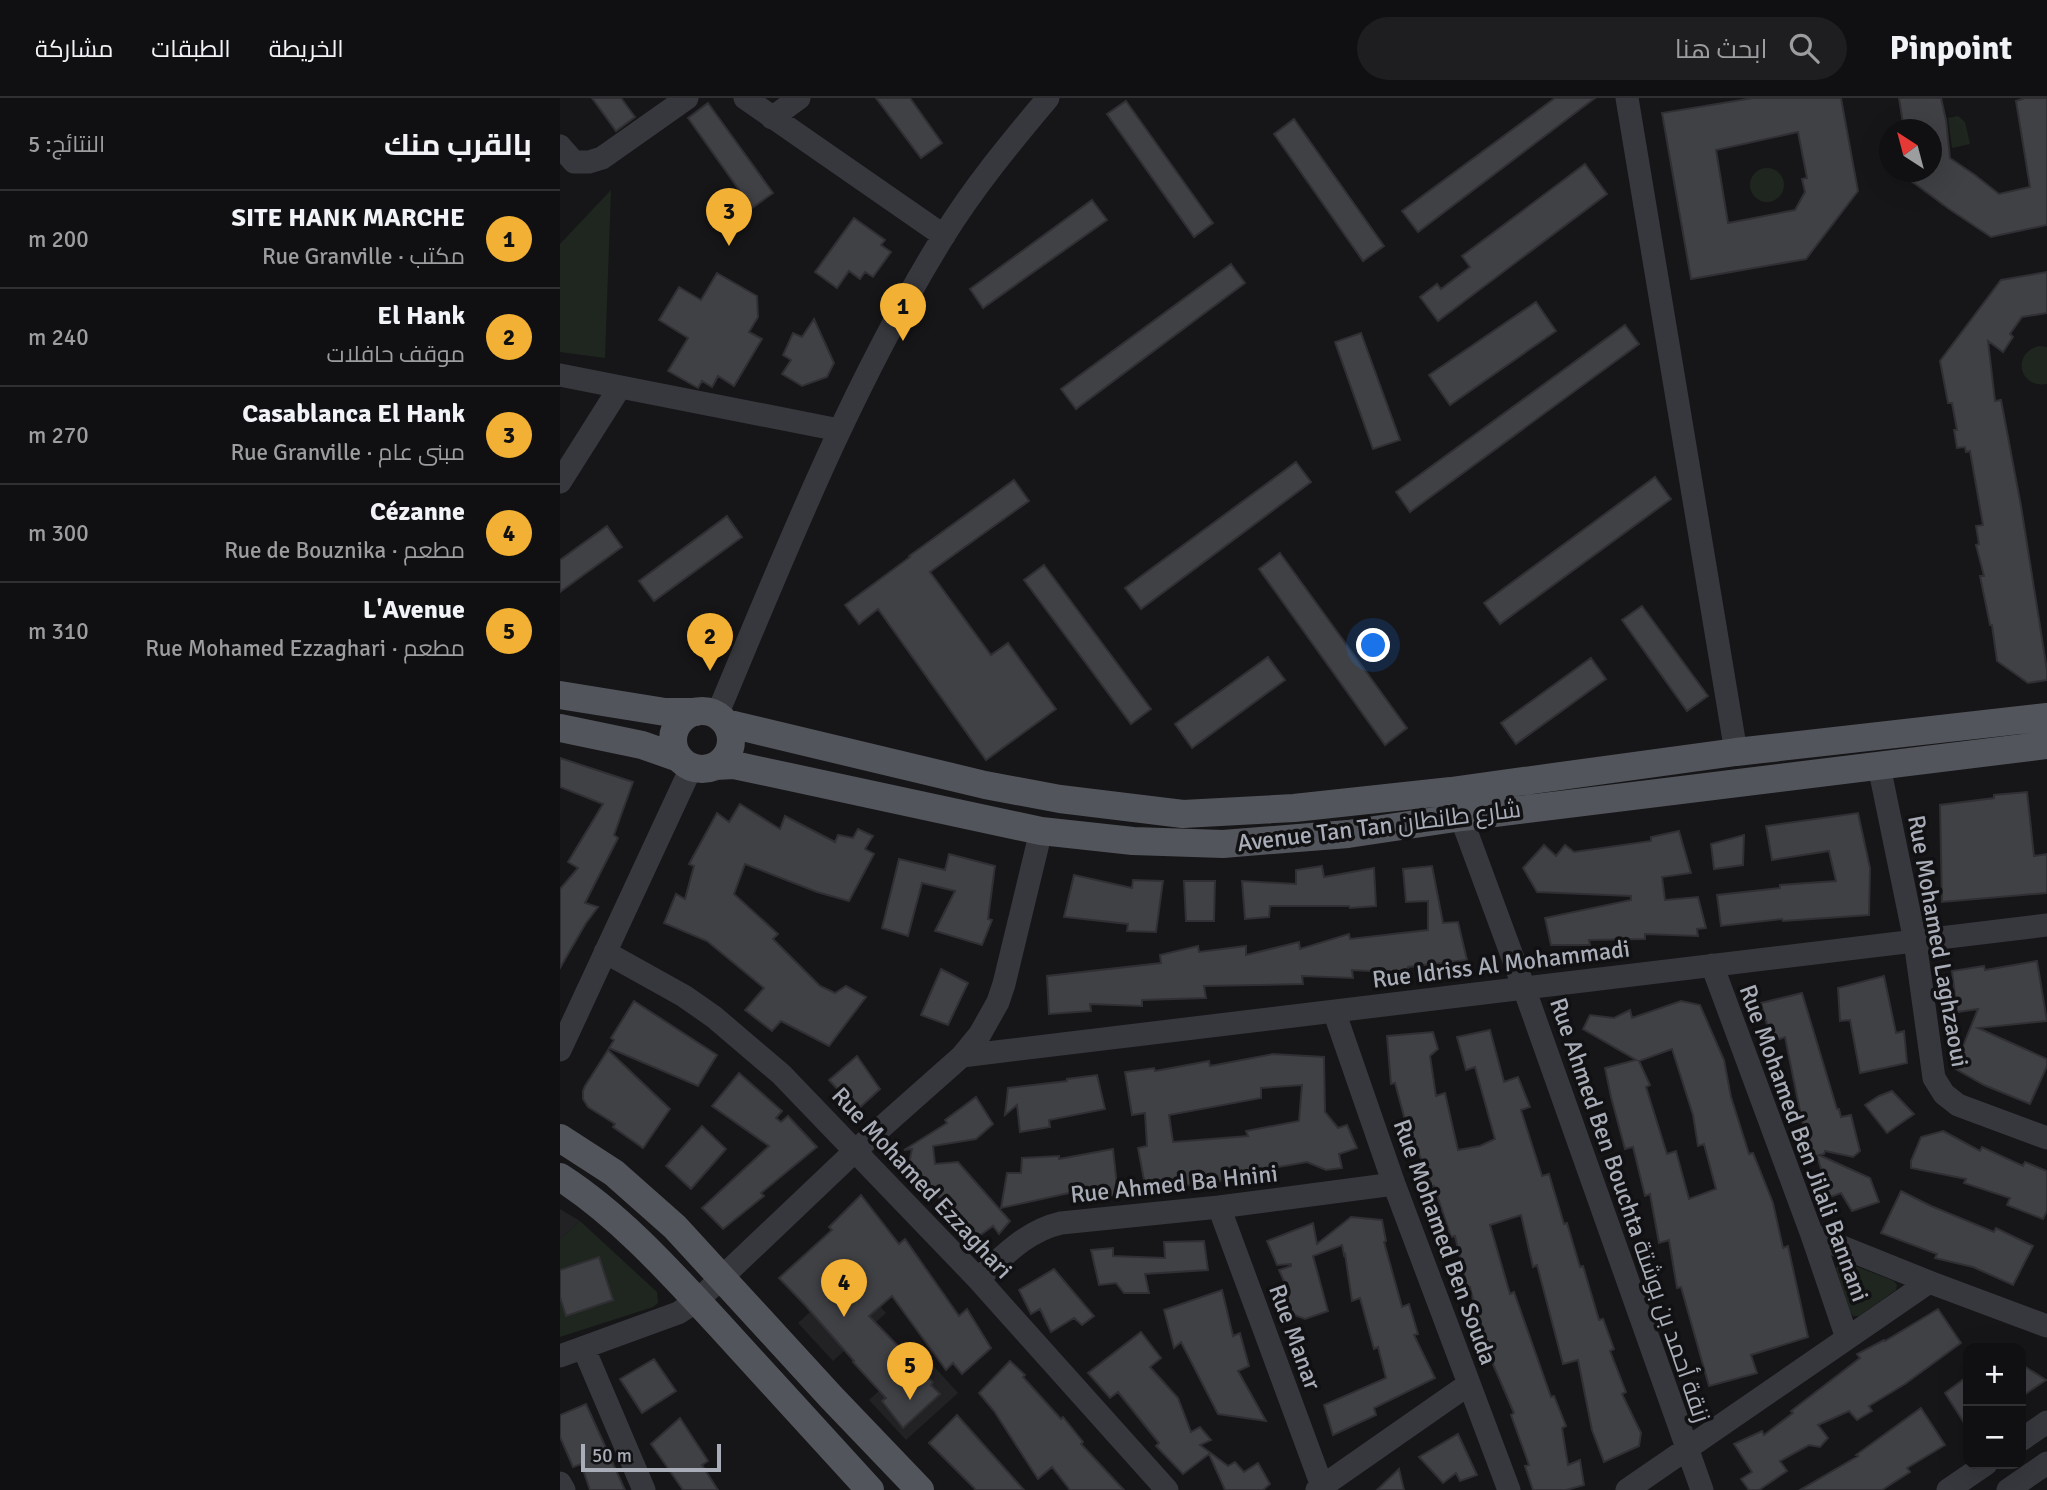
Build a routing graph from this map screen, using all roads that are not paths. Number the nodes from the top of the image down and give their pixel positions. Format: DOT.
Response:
graph roads {
  1 [pos="687,98"];
  2 [pos="745,98"];
  3 [pos="799,98"];
  4 [pos="1048,98"];
  5 [pos="1627,98"];
  6 [pos="772,118"];
  7 [pos="560,146"];
  8 [pos="944,236"];
  9 [pos="560,375"];
  10 [pos="620,387"];
  11 [pos="839,429"];
  12 [pos="560,482"];
  13 [pos="560,695"];
  14 [pos="713,717"];
  15 [pos="2047,717"];
  16 [pos="560,728"];
  17 [pos="2047,746"];
  18 [pos="1736,752"];
  19 [pos="695,764"];
  20 [pos="1879,766"];
  21 [pos="1451,791"];
  22 [pos="1462,817"];
  23 [pos="1041,831"];
  24 [pos="2047,925"];
  25 [pos="1915,941"];
  26 [pos="605,952"];
  27 [pos="1712,965"];
  28 [pos="1524,988"];
  29 [pos="1334,1011"];
  30 [pos="560,1050"];
  31 [pos="962,1055"];
  32 [pos="560,1138"];
  33 [pos="2047,1139"];
  34 [pos="856,1150"];
  35 [pos="560,1177"];
  36 [pos="1394,1184"];
  37 [pos="1219,1206"];
  38 [pos="1812,1235"];
  39 [pos="723,1277"];
  40 [pos="978,1279"];
  41 [pos="1929,1282"];
  42 [pos="697,1301"];
  43 [pos="2045,1318"];
  44 [pos="1847,1338"];
  45 [pos="584,1349"];
  46 [pos="560,1356"];
  47 [pos="1469,1384"];
  48 [pos="2047,1422"];
  49 [pos="2026,1437"];
  50 [pos="1686,1449"];
  51 [pos="2047,1463"];
  52 [pos="1979,1469"];
  53 [pos="560,1483"];
  54 [pos="1320,1488"];
  55 [pos="564,1490"];
  56 [pos="644,1490"];
  57 [pos="870,1490"];
  58 [pos="920,1490"];
  59 [pos="1167,1490"];
  60 [pos="1509,1490"];
  61 [pos="1627,1490"];
  62 [pos="1702,1490"];
  63 [pos="1948,1490"];
  64 [pos="2008,1490"];
  1 -- 7 [label="street"];
  2 -- 6 [label="street"];
  3 -- 6 [label="street"];
  4 -- 8 [label="street"];
  5 -- 18 [label="street"];
  6 -- 8 [label="street"];
  8 -- 11 [label="street"];
  9 -- 10 [label="street"];
  10 -- 11 [label="street"];
  10 -- 12 [label="street"];
  11 -- 14 [label="street"];
  13 -- 14 [label="main road, Avenue Tan Tan شارع طانطان"];
  14 -- 19 [label="main road"];
  14 -- 19 [label="main road"];
  14 -- 21 [label="main road, Avenue Tan Tan شارع طانطان"];
  15 -- 18 [label="main road, Avenue Tan Tan شارع طانطان"];
  16 -- 19 [label="main road, Avenue Tan Tan شارع طانطان"];
  17 -- 20 [label="main road, Avenue Tan Tan شارع طانطان"];
  18 -- 21 [label="main road, Avenue Tan Tan شارع طانطان"];
  19 -- 23 [label="main road, Avenue Tan Tan شارع طانطان"];
  19 -- 26 [label="street"];
  20 -- 22 [label="main road, Avenue Tan Tan شارع طانطان"];
  20 -- 25 [label="street, Rue Mohamed Laghzaoui"];
  21 -- 22 [label="street, Rue Ahmed Ben Bouchta زنقة أحمد بن بوشتة"];
  22 -- 23 [label="main road, Avenue Tan Tan شارع طانطان"];
  22 -- 28 [label="street, Rue Ahmed Ben Bouchta زنقة أحمد بن بوشتة"];
  23 -- 31 [label="street"];
  24 -- 25 [label="street, Rue Idriss Al Mohammadi"];
  25 -- 27 [label="street, Rue Idriss Al Mohammadi"];
  25 -- 33 [label="street, Rue Mohamed Laghzaoui"];
  26 -- 30 [label="street"];
  26 -- 34 [label="street, Rue Mohamed Ezzaghari"];
  27 -- 28 [label="street, Rue Idriss Al Mohammadi"];
  27 -- 38 [label="street, Rue Mohamed Ben Jilali Bannani"];
  28 -- 29 [label="street, Rue Idriss Al Mohammadi"];
  28 -- 50 [label="street, Rue Ahmed Ben Bouchta زنقة أحمد بن بوشتة"];
  29 -- 31 [label="street, Rue Idriss Al Mohammadi"];
  29 -- 36 [label="street, Rue Mohamed Ben Souda"];
  31 -- 34 [label="street"];
  32 -- 39 [label="main road"];
  34 -- 39 [label="street"];
  34 -- 40 [label="street, Rue Mohamed Ezzaghari"];
  35 -- 42 [label="main road"];
  36 -- 37 [label="street, Rue Ahmed Ba Hnini"];
  36 -- 47 [label="street, Rue Mohamed Ben Souda"];
  37 -- 40 [label="street, Rue Ahmed Ba Hnini"];
  37 -- 54 [label="street, Rue Manar"];
  38 -- 41 [label="street"];
  38 -- 44 [label="street, Rue Mohamed Ben Jilali Bannani"];
  39 -- 42 [label="street"];
  39 -- 58 [label="main road"];
  40 -- 59 [label="street, Rue Mohamed Ezzaghari"];
  41 -- 43 [label="street"];
  41 -- 44 [label="street"];
  42 -- 45 [label="street"];
  42 -- 57 [label="main road"];
  44 -- 50 [label="street"];
  45 -- 46 [label="street"];
  45 -- 56 [label="street"];
  47 -- 54 [label="street"];
  47 -- 60 [label="street, Rue Mohamed Ben Souda"];
  48 -- 49 [label="street"];
  50 -- 61 [label="street"];
  50 -- 62 [label="street, Rue Ahmed Ben Bouchta زنقة أحمد بن بوشتة"];
  51 -- 64 [label="street"];
  52 -- 63 [label="street"];
  53 -- 55 [label="street"];
}
